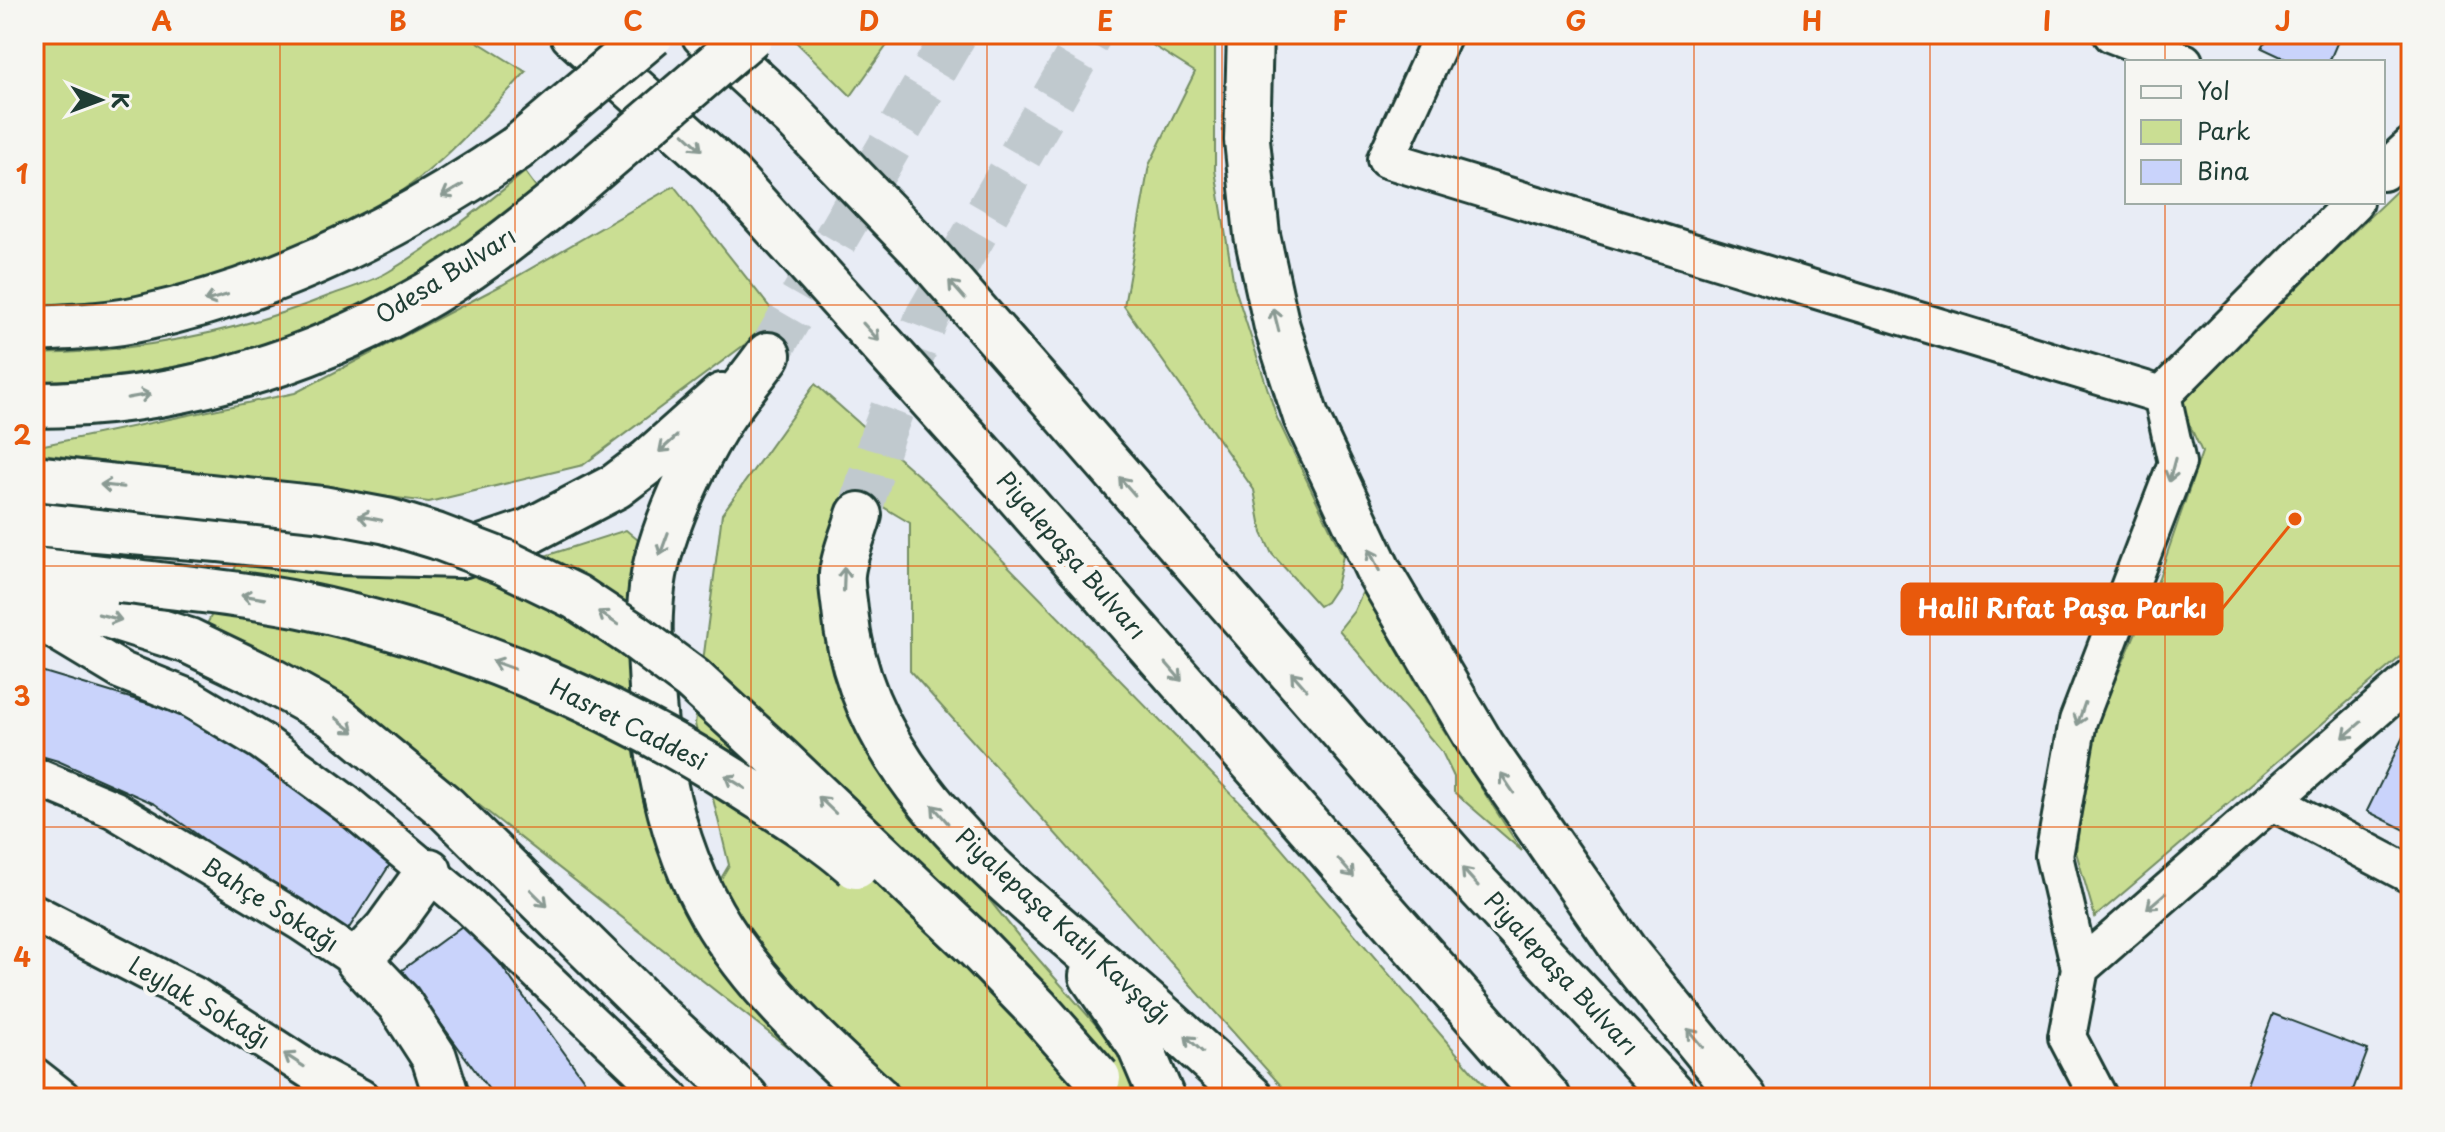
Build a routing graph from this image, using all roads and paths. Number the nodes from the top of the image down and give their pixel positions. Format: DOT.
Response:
graph roads {
  1 [pos="573,34"];
  2 [pos="652,34"];
  3 [pos="704,34"];
  4 [pos="752,34"];
  5 [pos="1250,34"];
  6 [pos="1443,34"];
  7 [pos="2112,34"];
  8 [pos="2179,60"];
  9 [pos="2352,204"];
  10 [pos="34,329"];
  11 [pos="2162,395"];
  12 [pos="34,405"];
  13 [pos="34,478"];
  14 [pos="859,515"];
  15 [pos="34,524"];
  16 [pos="34,570"];
  17 [pos="34,601"];
  18 [pos="34,618"];
  19 [pos="2411,679"];
  20 [pos="34,776"];
  21 [pos="2271,801"];
  22 [pos="429,871"];
  23 [pos="2411,875"];
  24 [pos="1038,910"];
  25 [pos="34,913"];
  26 [pos="358,960"];
  27 [pos="2080,968"];
  28 [pos="34,1076"];
  29 [pos="1108,1088"];
  30 [pos="745,1093"];
  31 [pos="62,1098"];
  32 [pos="361,1098"];
  33 [pos="447,1098"];
  34 [pos="670,1098"];
  35 [pos="877,1098"];
  36 [pos="1162,1098"];
  37 [pos="1251,1098"];
  38 [pos="1548,1098"];
  39 [pos="1676,1098"];
  40 [pos="1744,1098"];
  41 [pos="2099,1098"];
  1 -- 38 [label="main road, Piyalepaşa Bulvarı, one-way"];
  2 -- 10 [label="main road, one-way, bridge"];
  39 -- 3 [label="main road, Piyalepaşa Bulvarı, one-way"];
  12 -- 4 [label="main road, Odesa Bulvarı, one-way, bridge"];
  40 -- 5 [label="main road, one-way"];
  6 -- 11 [label="street"];
  7 -- 8 [label="street"];
  9 -- 11 [label="street"];
  11 -- 27 [label="street, one-way"];
  29 -- 13 [label="main road, one-way, bridge"];
  24 -- 14 [label="main road, Piyalepaşa Katlı Kavşağı, one-way"];
  15 -- 35 [label="main road"];
  29 -- 16 [label="main road, Hasret Caddesi, one-way, bridge"];
  17 -- 30 [label="main road, one-way"];
  18 -- 22 [label="street"];
  19 -- 21 [label="street, one-way"];
  20 -- 26 [label="street, Bahçe Sokağı"];
  21 -- 23 [label="street"];
  21 -- 27 [label="street, one-way"];
  22 -- 26 [label="main road"];
  22 -- 34 [label="street"];
  24 -- 36 [label="main road"];
  37 -- 24 [label="main road, Piyalepaşa Katlı Kavşağı, one-way"];
  32 -- 25 [label="street, Leylak Sokağı, one-way"];
  26 -- 33 [label="main road, Bahçe Sokağı"];
  27 -- 41 [label="street"];
  28 -- 31 [label="street"];
}
